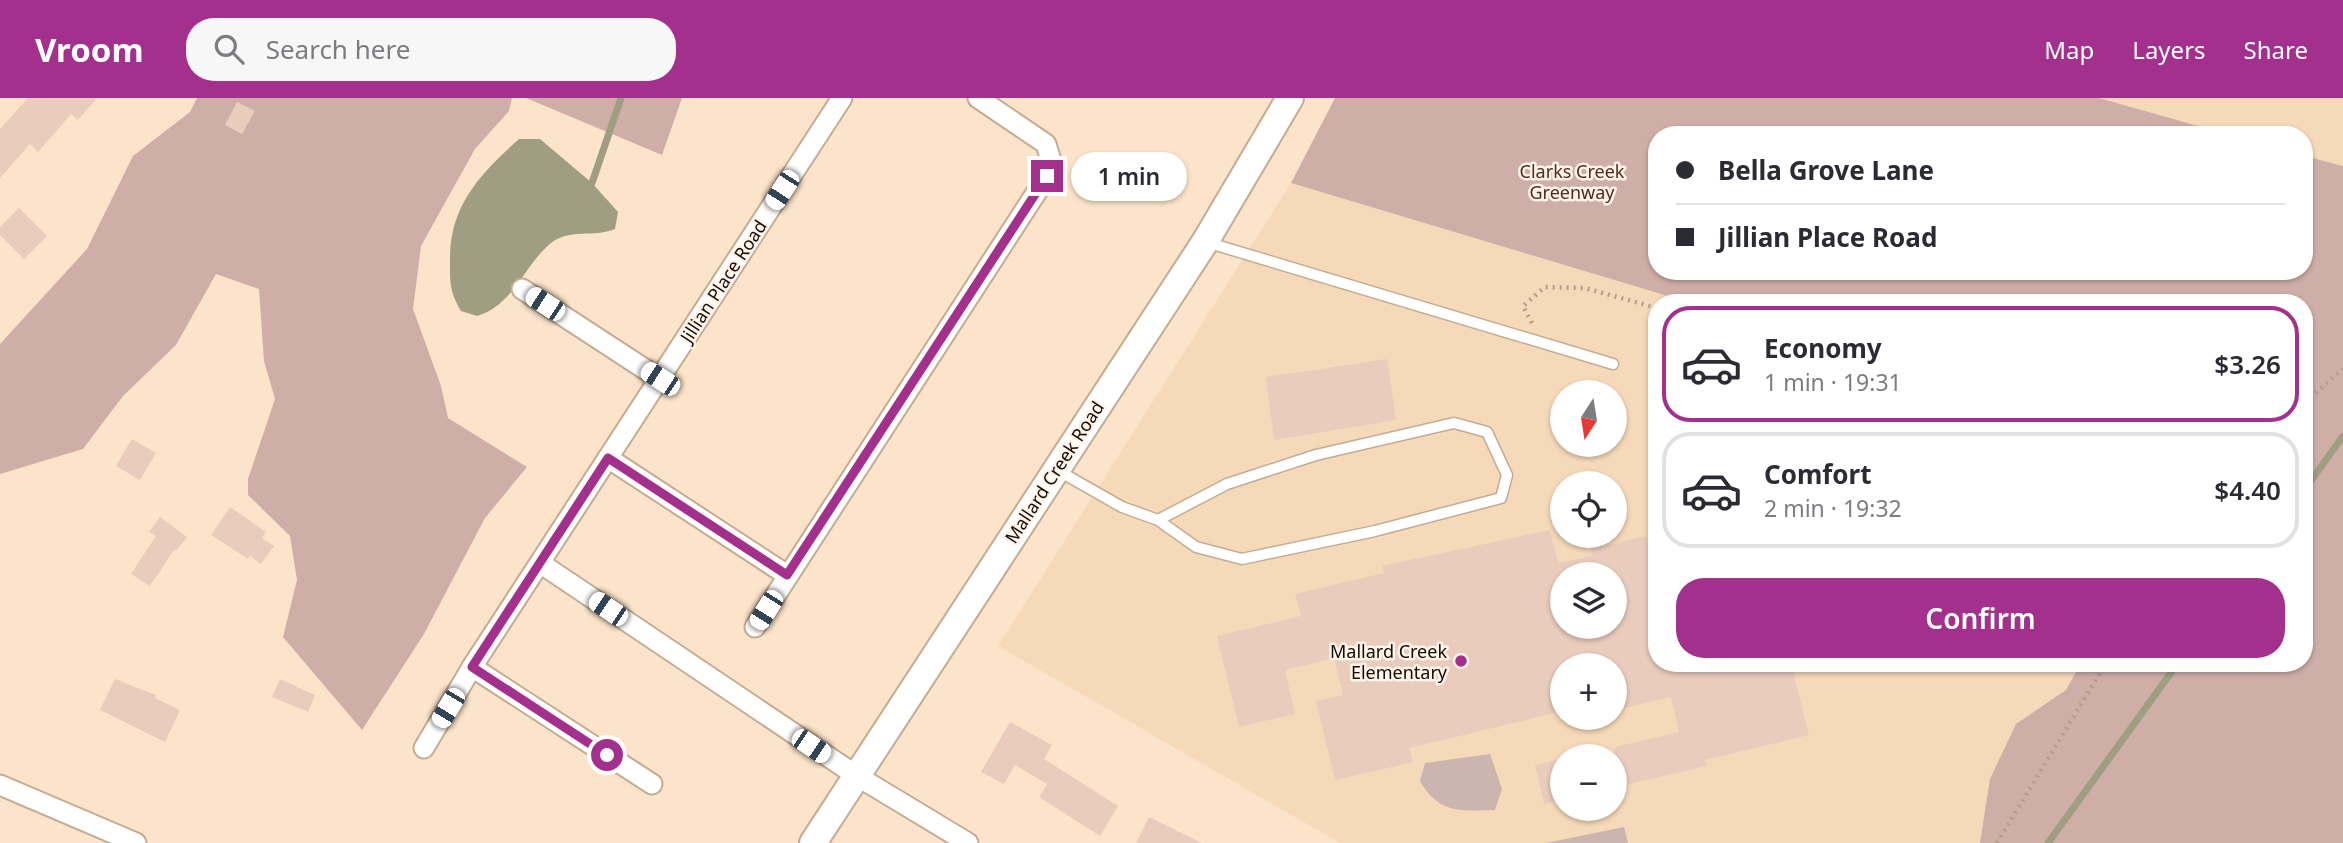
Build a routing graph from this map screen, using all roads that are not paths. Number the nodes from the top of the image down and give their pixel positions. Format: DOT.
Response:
graph roads {
  1 [pos="842,98"];
  2 [pos="978,98"];
  3 [pos="1290,98"];
  4 [pos="1205,242"];
  5 [pos="522,289"];
  6 [pos="1613,363"];
  7 [pos="660,379"];
  8 [pos="608,458"];
  9 [pos="1057,470"];
  10 [pos="1158,520"];
  11 [pos="540,563"];
  12 [pos="787,575"];
  13 [pos="755,627"];
  14 [pos="472,667"];
  15 [pos="424,748"];
  16 [pos="857,776"];
  17 [pos="652,784"];
  18 [pos="0,785"];
  19 [pos="136,843"];
  20 [pos="813,843"];
  21 [pos="968,843"];
  1 -- 7 [label="street, Jillian Place Road"];
  2 -- 12 [label="street"];
  3 -- 4 [label="main road, Mallard Creek Road"];
  4 -- 6 [label="lane"];
  4 -- 9 [label="main road, Mallard Creek Road"];
  5 -- 7 [label="street"];
  7 -- 8 [label="street, Jillian Place Road"];
  8 -- 11 [label="street, Jillian Place Road"];
  8 -- 12 [label="street"];
  9 -- 10 [label="lane"];
  9 -- 16 [label="main road, Mallard Creek Road"];
  10 -- 10 [label="lane"];
  11 -- 14 [label="street, Jillian Place Road"];
  11 -- 16 [label="street"];
  12 -- 13 [label="street"];
  14 -- 15 [label="street, Jillian Place Road"];
  14 -- 17 [label="street"];
  16 -- 20 [label="main road, Mallard Creek Road"];
  16 -- 21 [label="street"];
  18 -- 19 [label="street"];
}
